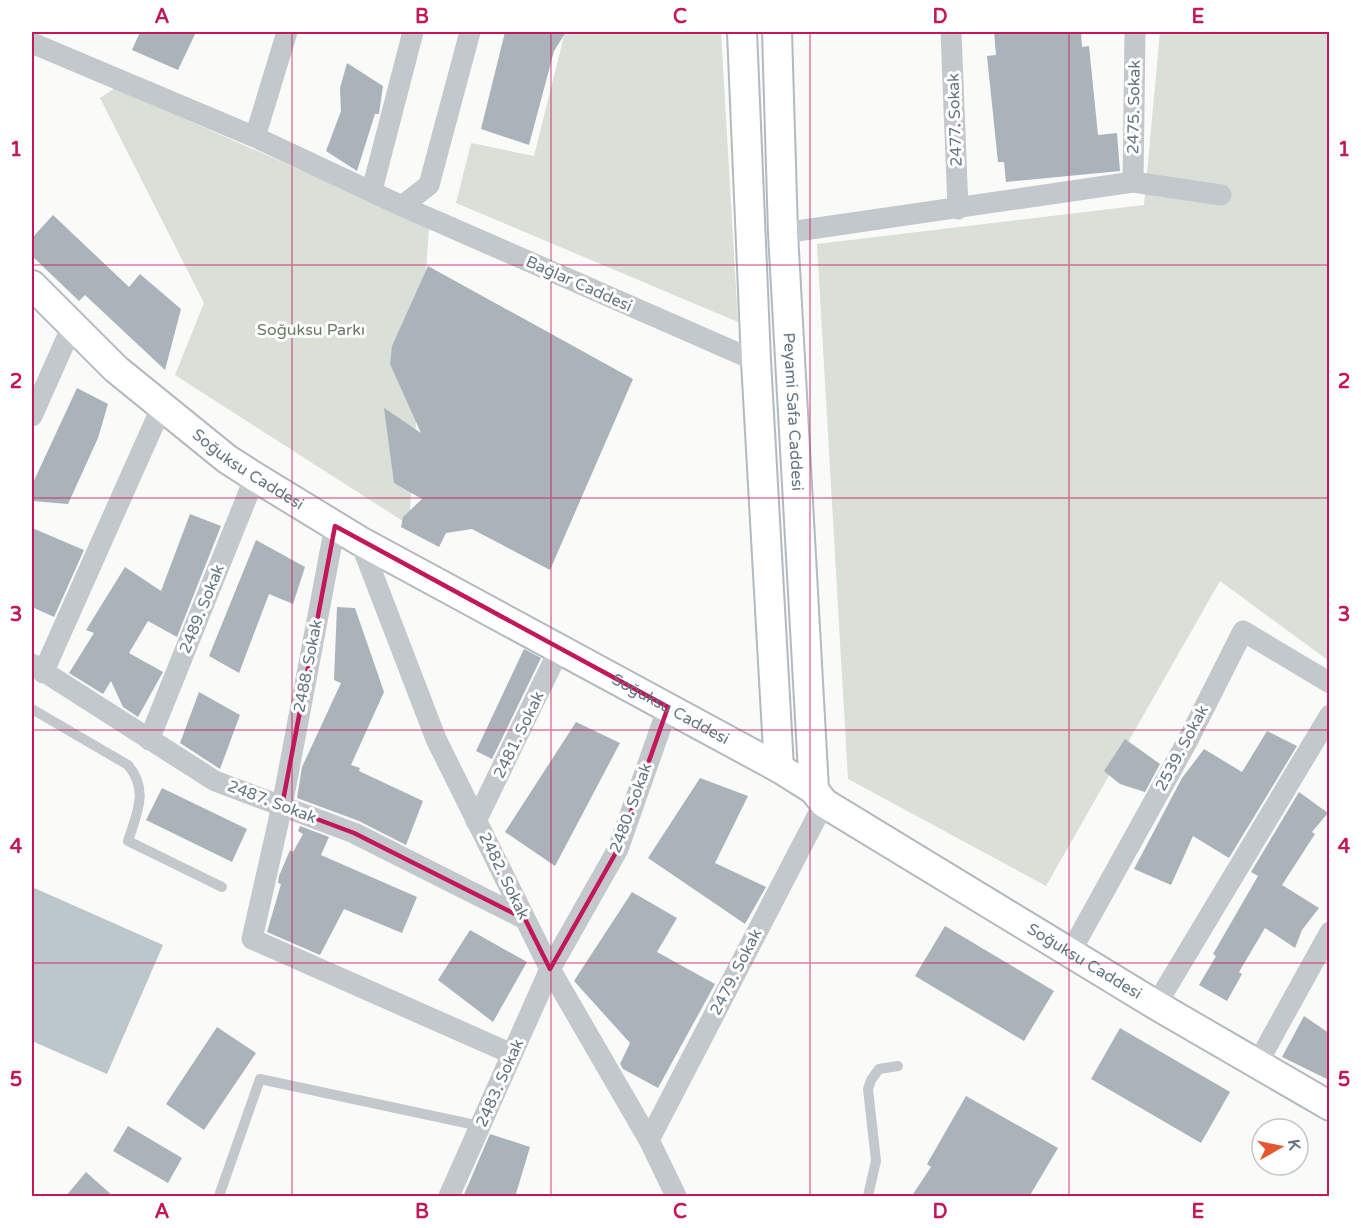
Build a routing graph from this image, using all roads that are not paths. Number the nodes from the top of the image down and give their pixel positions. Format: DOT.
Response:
graph roads {
  1 [pos="287,32"];
  2 [pos="412,32"];
  3 [pos="470,32"];
  4 [pos="742,32"];
  5 [pos="777,32"];
  6 [pos="951,32"];
  7 [pos="1135,32"];
  8 [pos="32,43"];
  9 [pos="255,137"];
  10 [pos="1133,182"];
  11 [pos="372,190"];
  12 [pos="1221,195"];
  13 [pos="402,206"];
  14 [pos="958,210"];
  15 [pos="783,233"];
  16 [pos="32,285"];
  17 [pos="73,324"];
  18 [pos="756,362"];
  19 [pos="162,406"];
  20 [pos="32,416"];
  21 [pos="255,477"];
  22 [pos="335,526"];
  23 [pos="360,541"];
  24 [pos="560,648"];
  25 [pos="37,669"];
  26 [pos="1329,683"];
  27 [pos="668,707"];
  28 [pos="32,709"];
  29 [pos="1329,715"];
  30 [pos="149,740"];
  31 [pos="779,768"];
  32 [pos="819,797"];
  33 [pos="282,806"];
  34 [pos="476,821"];
  35 [pos="222,887"];
  36 [pos="525,919"];
  37 [pos="1329,932"];
  38 [pos="1070,953"];
  39 [pos="550,969"];
  40 [pos="1155,1005"];
  41 [pos="512,1054"];
  42 [pos="1257,1064"];
  43 [pos="898,1066"];
  44 [pos="1329,1106"];
  45 [pos="480,1126"];
  46 [pos="648,1140"];
  47 [pos="219,1197"];
  48 [pos="449,1197"];
  49 [pos="676,1197"];
  50 [pos="868,1197"];
  1 -- 9 [label="street"];
  2 -- 11 [label="street"];
  3 -- 13 [label="street"];
  4 -- 18 [label="street, Peyami Safa Caddesi"];
  5 -- 15 [label="street, Peyami Safa Caddesi"];
  6 -- 14 [label="street, 2477. Sokak"];
  7 -- 10 [label="street, 2475. Sokak"];
  8 -- 9 [label="street, Bağlar Caddesi"];
  9 -- 11 [label="street, Bağlar Caddesi"];
  10 -- 12 [label="street"];
  10 -- 14 [label="street"];
  11 -- 13 [label="street, Bağlar Caddesi"];
  13 -- 18 [label="street, Bağlar Caddesi"];
  14 -- 15 [label="street"];
  15 -- 32 [label="street, Peyami Safa Caddesi"];
  16 -- 17 [label="street, Soğuksu Caddesi"];
  17 -- 19 [label="street, Soğuksu Caddesi"];
  17 -- 20 [label="street"];
  18 -- 31 [label="street, Peyami Safa Caddesi"];
  19 -- 21 [label="street, Soğuksu Caddesi"];
  19 -- 25 [label="street"];
  21 -- 22 [label="street, Soğuksu Caddesi"];
  21 -- 30 [label="street, 2489. Sokak"];
  22 -- 23 [label="street, Soğuksu Caddesi"];
  22 -- 33 [label="street, 2488. Sokak"];
  23 -- 24 [label="street, Soğuksu Caddesi"];
  23 -- 34 [label="street, 2482. Sokak"];
  24 -- 27 [label="street, Soğuksu Caddesi"];
  24 -- 34 [label="street, 2481. Sokak"];
  25 -- 30 [label="street, 2487. Sokak"];
  26 -- 38 [label="street, 2539. Sokak"];
  27 -- 31 [label="street, Soğuksu Caddesi"];
  27 -- 39 [label="street, 2480. Sokak"];
  28 -- 35 [label="lane"];
  29 -- 40 [label="street"];
  30 -- 33 [label="street, 2487. Sokak"];
  31 -- 32 [label="street, Soğuksu Caddesi"];
  32 -- 38 [label="street, Soğuksu Caddesi"];
  32 -- 46 [label="street, 2479. Sokak"];
  33 -- 36 [label="street, 2487. Sokak"];
  33 -- 41 [label="street, 2488. Sokak"];
  34 -- 36 [label="street, 2482. Sokak"];
  36 -- 39 [label="street, 2482. Sokak"];
  37 -- 42 [label="street"];
  38 -- 40 [label="street, Soğuksu Caddesi"];
  39 -- 41 [label="street, 2483. Sokak"];
  39 -- 46 [label="street, 2482. Sokak"];
  40 -- 42 [label="street, Soğuksu Caddesi"];
  41 -- 45 [label="street, 2483. Sokak"];
  42 -- 44 [label="street, Soğuksu Caddesi"];
  43 -- 50 [label="lane"];
  45 -- 47 [label="lane"];
  45 -- 48 [label="street, 2483. Sokak"];
  46 -- 49 [label="street, 2482. Sokak"];
}
